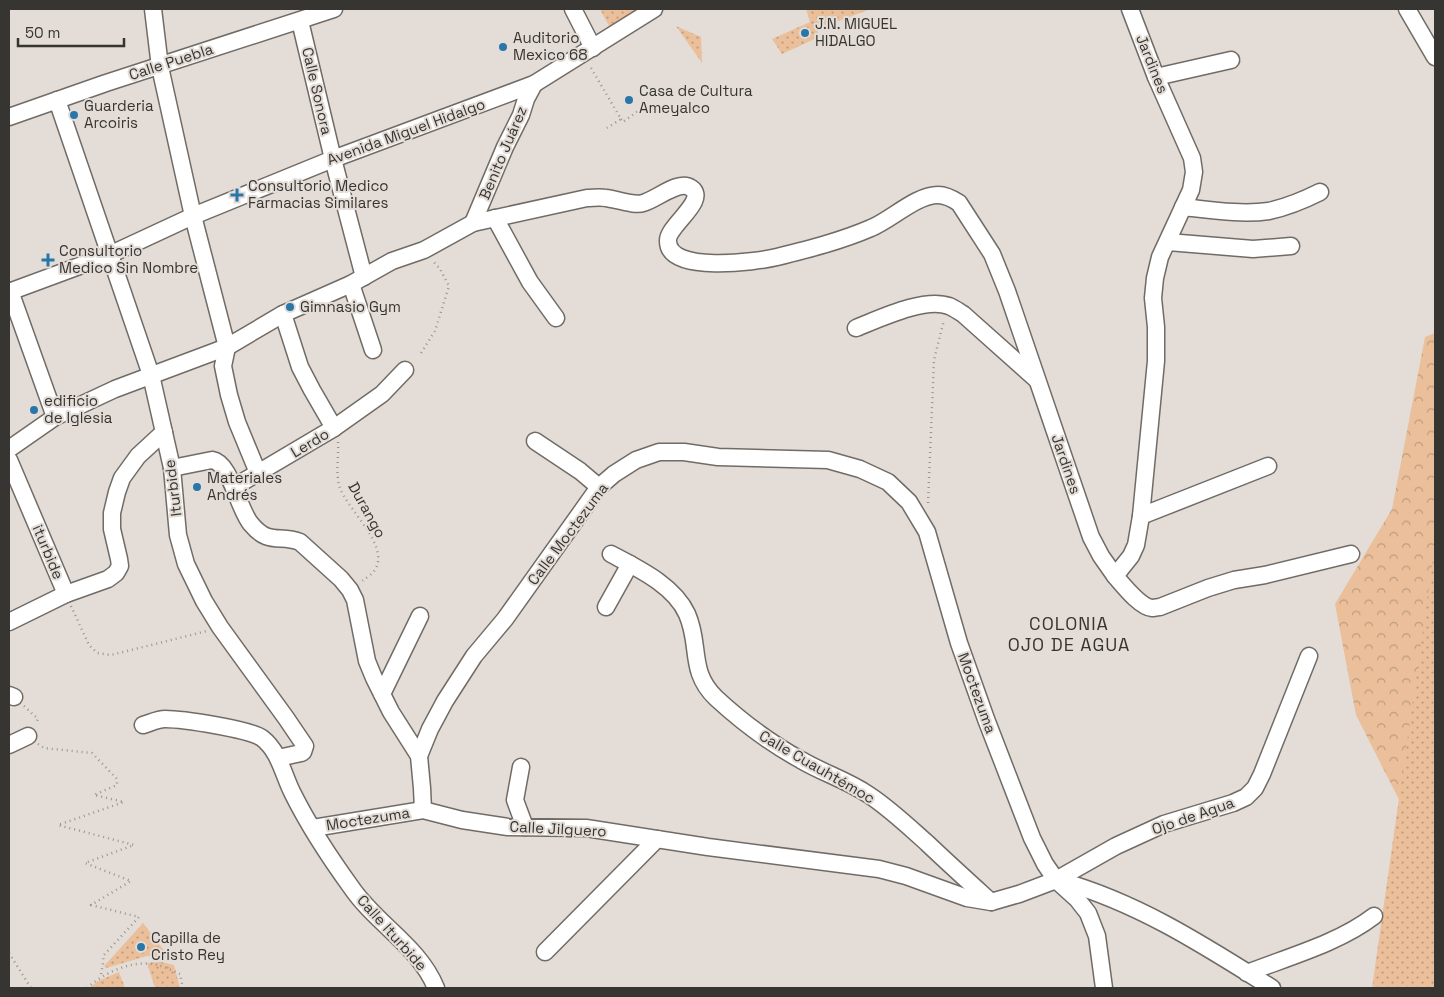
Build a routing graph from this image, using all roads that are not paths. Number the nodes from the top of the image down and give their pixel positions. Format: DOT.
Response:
graph roads {
  1 [pos="153,9"];
  2 [pos="572,9"];
  3 [pos="654,9"];
  4 [pos="1130,9"];
  5 [pos="1407,9"];
  6 [pos="328,10"];
  7 [pos="300,21"];
  8 [pos="593,48"];
  9 [pos="1435,57"];
  10 [pos="1231,60"];
  11 [pos="160,66"];
  12 [pos="1156,77"];
  13 [pos="534,84"];
  14 [pos="57,100"];
  15 [pos="9,117"];
  16 [pos="333,159"];
  17 [pos="1320,192"];
  18 [pos="1183,207"];
  19 [pos="194,216"];
  20 [pos="495,218"];
  21 [pos="473,223"];
  22 [pos="1168,242"];
  23 [pos="1291,246"];
  24 [pos="109,255"];
  25 [pos="358,280"];
  26 [pos="9,291"];
  27 [pos="283,314"];
  28 [pos="556,318"];
  29 [pos="856,328"];
  30 [pos="227,347"];
  31 [pos="373,350"];
  32 [pos="405,370"];
  33 [pos="151,375"];
  34 [pos="1039,382"];
  35 [pos="55,417"];
  36 [pos="334,428"];
  37 [pos="164,432"];
  38 [pos="536,441"];
  39 [pos="9,449"];
  40 [pos="9,460"];
  41 [pos="1268,466"];
  42 [pos="172,468"];
  43 [pos="258,473"];
  44 [pos="234,487"];
  45 [pos="599,487"];
  46 [pos="909,502"];
  47 [pos="1141,516"];
  48 [pos="611,554"];
  49 [pos="1351,554"];
  50 [pos="630,564"];
  51 [pos="1115,576"];
  52 [pos="66,594"];
  53 [pos="606,607"];
  54 [pos="420,616"];
  55 [pos="9,622"];
  56 [pos="1309,656"];
  57 [pos="382,694"];
  58 [pos="143,725"];
  59 [pos="28,736"];
  60 [pos="9,746"];
  61 [pos="419,756"];
  62 [pos="278,758"];
  63 [pos="521,766"];
  64 [pos="423,810"];
  65 [pos="525,827"];
  66 [pos="313,828"];
  67 [pos="657,839"];
  68 [pos="1056,880"];
  69 [pos="991,902"];
  70 [pos="1374,916"];
  71 [pos="545,952"];
  72 [pos="1247,972"];
  73 [pos="436,988"];
  74 [pos="1104,988"];
  75 [pos="1272,988"];
  1 -- 11 [label="street"];
  2 -- 8 [label="street"];
  3 -- 8 [label="street, Avenida Miguel Hidalgo"];
  4 -- 12 [label="street, Jardines"];
  5 -- 9 [label="street"];
  6 -- 7 [label="street, Calle Puebla"];
  7 -- 11 [label="street, Calle Puebla"];
  7 -- 16 [label="street, Calle Sonora"];
  8 -- 13 [label="street, Avenida Miguel Hidalgo"];
  10 -- 12 [label="street"];
  11 -- 14 [label="street, Calle Puebla"];
  11 -- 19 [label="street"];
  12 -- 18 [label="street, Jardines"];
  13 -- 16 [label="street, Avenida Miguel Hidalgo"];
  13 -- 21 [label="street, Benito Juárez"];
  14 -- 15 [label="street, Calle Puebla"];
  14 -- 24 [label="street, Iturbide"];
  16 -- 19 [label="street, Avenida Miguel Hidalgo"];
  16 -- 25 [label="street, Calle Sonora"];
  17 -- 18 [label="street"];
  18 -- 22 [label="street, Jardines"];
  19 -- 24 [label="street, Avenida Miguel Hidalgo"];
  19 -- 30 [label="street"];
  20 -- 21 [label="street"];
  20 -- 28 [label="street"];
  20 -- 34 [label="street, Jardines"];
  21 -- 25 [label="street"];
  22 -- 23 [label="street"];
  22 -- 47 [label="street, Jardines"];
  24 -- 26 [label="street, Avenida Miguel Hidalgo"];
  24 -- 33 [label="street, Iturbide"];
  25 -- 27 [label="street"];
  25 -- 31 [label="street, Calle Sonora"];
  26 -- 35 [label="street"];
  27 -- 30 [label="street"];
  27 -- 36 [label="street"];
  29 -- 34 [label="street"];
  30 -- 33 [label="street"];
  30 -- 43 [label="street"];
  32 -- 36 [label="street, Lerdo"];
  33 -- 35 [label="street"];
  33 -- 37 [label="street, Iturbide"];
  34 -- 51 [label="street, Jardines"];
  35 -- 39 [label="street"];
  36 -- 43 [label="street, Lerdo"];
  37 -- 42 [label="street, Iturbide"];
  37 -- 52 [label="street"];
  38 -- 45 [label="street"];
  40 -- 52 [label="street, iturbide"];
  41 -- 47 [label="street"];
  42 -- 44 [label="street"];
  42 -- 62 [label="street, Iturbide"];
  43 -- 44 [label="street, Lerdo"];
  44 -- 57 [label="street"];
  45 -- 46 [label="street, Calle Moctezuma"];
  45 -- 61 [label="street, Calle Moctezuma"];
  46 -- 68 [label="street, Moctezuma"];
  47 -- 51 [label="street, Jardines"];
  48 -- 50 [label="street, Calle Cuauhtémoc"];
  49 -- 51 [label="street"];
  50 -- 53 [label="street"];
  50 -- 69 [label="street, Calle Cuauhtémoc"];
  52 -- 55 [label="street"];
  54 -- 57 [label="street"];
  56 -- 68 [label="street, Ojo de Agua"];
  57 -- 61 [label="street"];
  58 -- 62 [label="street"];
  59 -- 60 [label="street"];
  61 -- 64 [label="street"];
  62 -- 66 [label="street"];
  63 -- 65 [label="street"];
  64 -- 65 [label="street, Calle Jilguero"];
  64 -- 66 [label="street, Moctezuma"];
  65 -- 67 [label="street, Calle Jilguero"];
  66 -- 73 [label="street, Calle Iturbide"];
  67 -- 69 [label="street, Calle Jilguero"];
  67 -- 71 [label="street"];
  68 -- 69 [label="street, Calle Jilguero"];
  68 -- 72 [label="street"];
  68 -- 74 [label="street, Moctezuma"];
  70 -- 72 [label="street"];
  72 -- 75 [label="street"];
}
